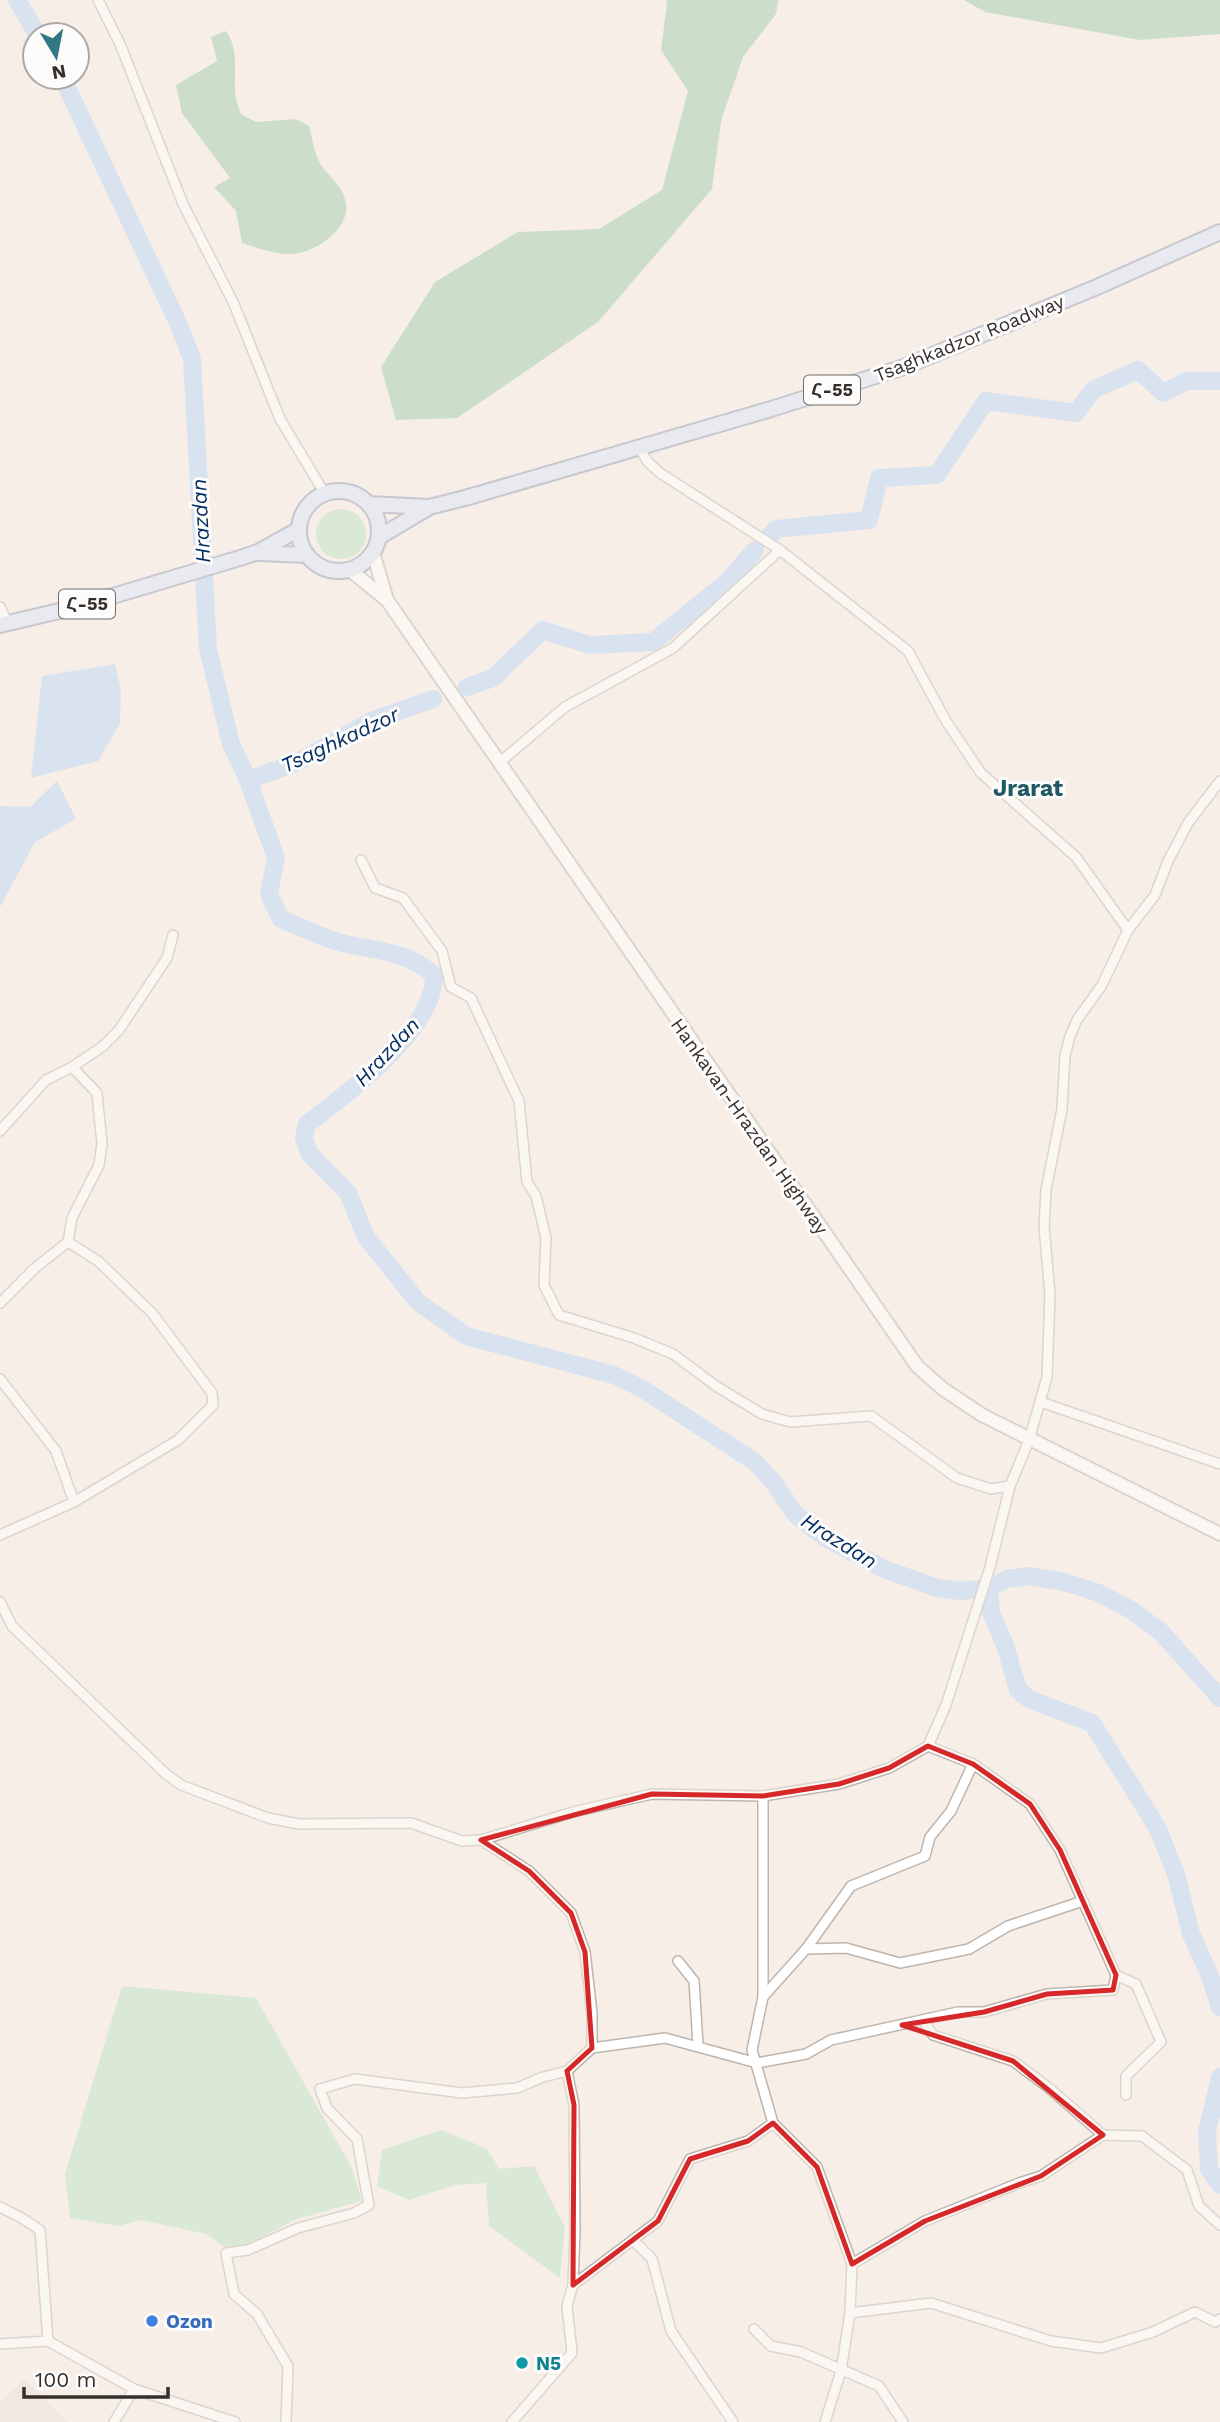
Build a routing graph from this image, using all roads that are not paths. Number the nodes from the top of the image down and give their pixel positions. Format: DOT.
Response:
graph roads {
  1 [pos="98,0"];
  2 [pos="1220,232"];
  3 [pos="639,447"];
  4 [pos="325,494"];
  5 [pos="369,504"];
  6 [pos="429,507"];
  7 [pos="299,529"];
  8 [pos="379,537"];
  9 [pos="780,550"];
  10 [pos="258,552"];
  11 [pos="373,553"];
  12 [pos="307,555"];
  13 [pos="350,570"];
  14 [pos="387,600"];
  15 [pos="0,607"];
  16 [pos="4,625"];
  17 [pos="499,762"];
  18 [pos="1220,781"];
  19 [pos="361,860"];
  20 [pos="1128,930"];
  21 [pos="173,936"];
  22 [pos="72,1067"];
  23 [pos="0,1131"];
  24 [pos="68,1242"];
  25 [pos="0,1303"];
  26 [pos="0,1379"];
  27 [pos="1041,1402"];
  28 [pos="1029,1440"];
  29 [pos="1220,1464"];
  30 [pos="1010,1486"];
  31 [pos="74,1502"];
  32 [pos="1220,1534"];
  33 [pos="0,1535"];
  34 [pos="0,1602"];
  35 [pos="928,1746"];
  36 [pos="973,1764"];
  37 [pos="763,1796"];
  38 [pos="481,1840"];
  39 [pos="1083,1901"];
  40 [pos="806,1949"];
  41 [pos="678,1961"];
  42 [pos="1116,1975"];
  43 [pos="763,1997"];
  44 [pos="923,2020"];
  45 [pos="698,2045"];
  46 [pos="592,2048"];
  47 [pos="757,2063"];
  48 [pos="567,2071"];
  49 [pos="1126,2095"];
  50 [pos="773,2123"];
  51 [pos="1103,2135"];
  52 [pos="0,2207"];
  53 [pos="1220,2225"];
  54 [pos="633,2240"];
  55 [pos="852,2264"];
  56 [pos="573,2285"];
  57 [pos="850,2313"];
  58 [pos="1220,2319"];
  59 [pos="754,2329"];
  60 [pos="48,2341"];
  61 [pos="0,2344"];
  62 [pos="841,2371"];
  63 [pos="134,2389"];
  64 [pos="114,2422"];
  65 [pos="235,2422"];
  66 [pos="286,2422"];
  67 [pos="512,2422"];
  68 [pos="733,2422"];
  69 [pos="825,2422"];
  70 [pos="904,2422"];
  1 -- 4 [label="street"];
  2 -- 3 [label="main road, Tsaghkadzor Roadway / Հ-55"];
  3 -- 6 [label="main road, Tsaghkadzor Roadway / Հ-55"];
  3 -- 9 [label="street"];
  4 -- 5 [label="main road, Հ-55"];
  4 -- 7 [label="main road"];
  5 -- 6 [label="main road, Tsaghkadzor Roadway / Հ-55"];
  5 -- 8 [label="main road"];
  6 -- 8 [label="main road, Tsaghkadzor Roadway / Հ-55"];
  7 -- 10 [label="main road, Հ-55"];
  7 -- 12 [label="main road"];
  8 -- 11 [label="main road"];
  9 -- 17 [label="street"];
  9 -- 20 [label="street"];
  10 -- 12 [label="main road, Հ-55"];
  10 -- 16 [label="main road, Հ-55"];
  11 -- 13 [label="main road"];
  11 -- 14 [label="main road, Hankavan-Hrazdan Highway"];
  12 -- 13 [label="main road, Հ-55"];
  13 -- 14 [label="main road, Hankavan-Hrazdan Highway"];
  14 -- 17 [label="main road, Hankavan-Hrazdan Highway"];
  15 -- 16 [label="street"];
  17 -- 28 [label="main road, Hankavan-Hrazdan Highway"];
  18 -- 20 [label="street"];
  19 -- 30 [label="street"];
  20 -- 27 [label="street"];
  21 -- 22 [label="street"];
  22 -- 23 [label="street"];
  22 -- 24 [label="street"];
  24 -- 25 [label="street"];
  24 -- 31 [label="street"];
  26 -- 31 [label="street"];
  27 -- 28 [label="street"];
  27 -- 29 [label="street"];
  28 -- 30 [label="street"];
  28 -- 32 [label="main road, Hankavan-Hrazdan Highway"];
  30 -- 35 [label="street"];
  31 -- 33 [label="street"];
  34 -- 38 [label="street"];
  35 -- 36 [label="street"];
  35 -- 37 [label="street"];
  36 -- 39 [label="street"];
  36 -- 40 [label="street"];
  37 -- 38 [label="street"];
  37 -- 43 [label="street"];
  38 -- 46 [label="street"];
  39 -- 40 [label="street"];
  39 -- 42 [label="street"];
  40 -- 43 [label="street"];
  41 -- 45 [label="street"];
  42 -- 44 [label="street"];
  42 -- 49 [label="street"];
  43 -- 47 [label="street"];
  44 -- 47 [label="street"];
  44 -- 51 [label="street"];
  45 -- 46 [label="street"];
  45 -- 47 [label="street"];
  46 -- 48 [label="street"];
  47 -- 50 [label="street"];
  48 -- 56 [label="street"];
  48 -- 66 [label="street"];
  50 -- 54 [label="street"];
  50 -- 55 [label="street"];
  51 -- 53 [label="street"];
  51 -- 55 [label="street"];
  52 -- 60 [label="street"];
  54 -- 56 [label="street"];
  54 -- 68 [label="street"];
  55 -- 57 [label="street"];
  56 -- 67 [label="street"];
  57 -- 58 [label="street"];
  57 -- 62 [label="street"];
  59 -- 62 [label="street"];
  60 -- 61 [label="street"];
  60 -- 63 [label="street"];
  62 -- 69 [label="street"];
  62 -- 70 [label="street"];
  63 -- 64 [label="street"];
  63 -- 65 [label="street"];
}
